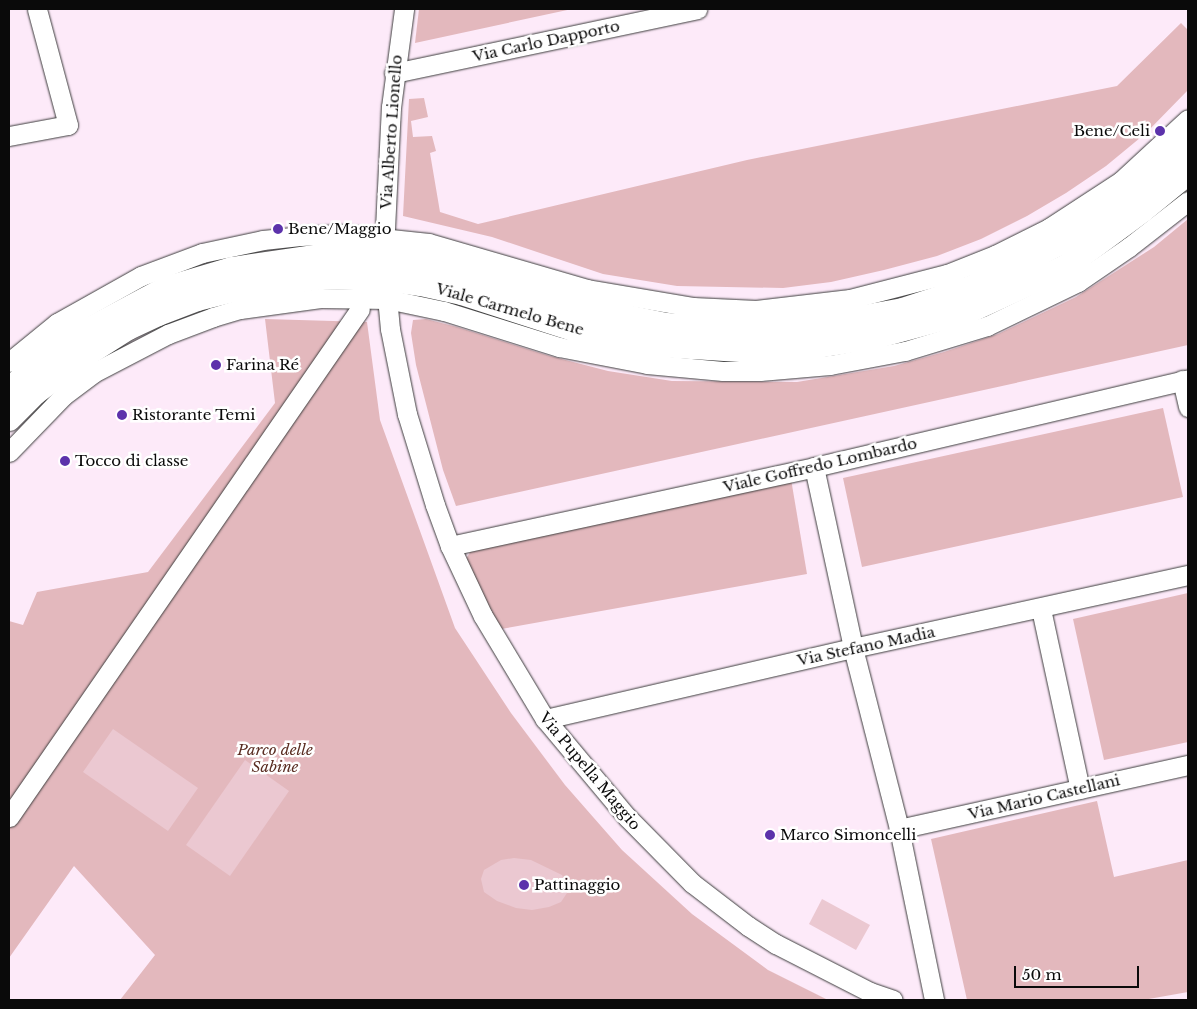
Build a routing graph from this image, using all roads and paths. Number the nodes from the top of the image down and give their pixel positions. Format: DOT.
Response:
graph roads {
  1 [pos="37,9"];
  2 [pos="404,9"];
  3 [pos="697,9"];
  4 [pos="394,73"];
  5 [pos="1188,119"];
  6 [pos="9,136"];
  7 [pos="1188,145"];
  8 [pos="1188,173"];
  9 [pos="1097,198"];
  10 [pos="1188,201"];
  11 [pos="1098,231"];
  12 [pos="384,246"];
  13 [pos="1129,247"];
  14 [pos="386,289"];
  15 [pos="613,295"];
  16 [pos="154,305"];
  17 [pos="360,309"];
  18 [pos="628,318"];
  19 [pos="629,341"];
  20 [pos="595,355"];
  21 [pos="9,362"];
  22 [pos="1185,380"];
  23 [pos="9,390"];
  24 [pos="1188,407"];
  25 [pos="9,419"];
  26 [pos="9,452"];
  27 [pos="814,467"];
  28 [pos="450,546"];
  29 [pos="1188,575"];
  30 [pos="1041,608"];
  31 [pos="853,648"];
  32 [pos="545,719"];
  33 [pos="1188,765"];
  34 [pos="1080,788"];
  35 [pos="9,817"];
  36 [pos="899,829"];
  37 [pos="894,1000"];
  38 [pos="934,1000"];
  1 -- 6 [label="street"];
  2 -- 4 [label="street, Via Alberto Lionello"];
  3 -- 4 [label="street, Via Carlo Dapporto"];
  4 -- 12 [label="street, Via Alberto Lionello"];
  5 -- 9 [label="street, Viale Carmelo Bene"];
  7 -- 11 [label="street, Viale Carmelo Bene"];
  8 -- 11 [label="street, Viale Carmelo Bene"];
  9 -- 11 [label="street"];
  9 -- 15 [label="street, Viale Carmelo Bene"];
  10 -- 13 [label="street, Viale Carmelo Bene"];
  11 -- 13 [label="street"];
  11 -- 18 [label="street, Viale Carmelo Bene"];
  11 -- 19 [label="street, Viale Carmelo Bene"];
  12 -- 14 [label="street, Via Pupella Maggio"];
  12 -- 15 [label="street, Viale Carmelo Bene"];
  12 -- 16 [label="street, Viale Carmelo Bene"];
  12 -- 18 [label="street, Viale Carmelo Bene"];
  13 -- 20 [label="street, Viale Carmelo Bene"];
  14 -- 16 [label="street, Viale Carmelo Bene"];
  14 -- 19 [label="street, Viale Carmelo Bene"];
  14 -- 20 [label="street, Viale Carmelo Bene"];
  14 -- 28 [label="street, Via Pupella Maggio"];
  15 -- 18 [label="street"];
  16 -- 21 [label="street, Viale Carmelo Bene"];
  16 -- 23 [label="street, Viale Carmelo Bene"];
  16 -- 25 [label="street, Viale Carmelo Bene"];
  16 -- 26 [label="street, Viale Carmelo Bene"];
  17 -- 35 [label="street"];
  19 -- 20 [label="street, Viale Carmelo Bene"];
  22 -- 24 [label="street"];
  22 -- 27 [label="street, Viale Goffredo Lombardo"];
  27 -- 28 [label="street, Viale Goffredo Lombardo"];
  27 -- 31 [label="street"];
  28 -- 32 [label="street, Via Pupella Maggio"];
  29 -- 30 [label="street, Via Stefano Madia"];
  30 -- 31 [label="street, Via Stefano Madia"];
  30 -- 34 [label="street"];
  31 -- 32 [label="street, Via Stefano Madia"];
  31 -- 36 [label="street"];
  32 -- 37 [label="street, Via Pupella Maggio"];
  33 -- 34 [label="street, Via Mario Castellani"];
  34 -- 36 [label="street, Via Mario Castellani"];
  36 -- 38 [label="street"];
}
